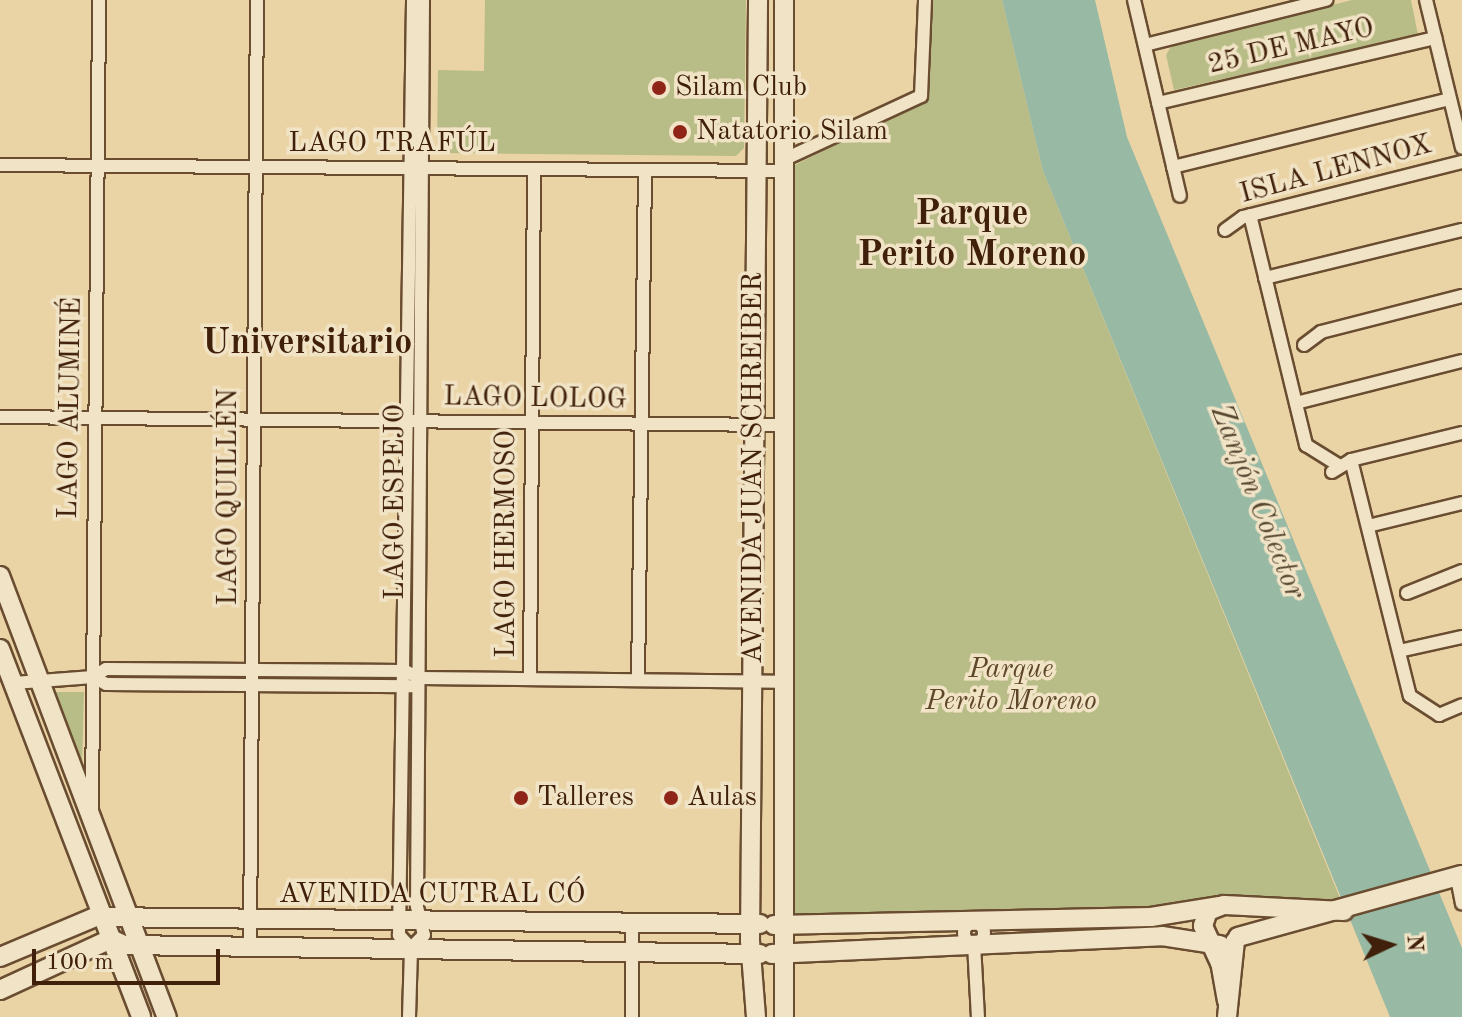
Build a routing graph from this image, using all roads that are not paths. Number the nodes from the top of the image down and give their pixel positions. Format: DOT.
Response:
graph roads {
  1 [pos="99,0"];
  2 [pos="257,0"];
  3 [pos="413,0"];
  4 [pos="423,0"];
  5 [pos="758,0"];
  6 [pos="784,0"];
  7 [pos="925,0"];
  8 [pos="1134,0"];
  9 [pos="1326,0"];
  10 [pos="1426,0"];
  11 [pos="1290,4"];
  12 [pos="1435,38"];
  13 [pos="1145,45"];
  14 [pos="1450,99"];
  15 [pos="1158,103"];
  16 [pos="1462,148"];
  17 [pos="1462,162"];
  18 [pos="0,165"];
  19 [pos="783,165"];
  20 [pos="97,166"];
  21 [pos="256,167"];
  22 [pos="1173,167"];
  23 [pos="416,168"];
  24 [pos="534,169"];
  25 [pos="645,170"];
  26 [pos="757,171"];
  27 [pos="1180,196"];
  28 [pos="1250,215"];
  29 [pos="1225,230"];
  30 [pos="1462,230"];
  31 [pos="1265,278"];
  32 [pos="1462,296"];
  33 [pos="1304,345"];
  34 [pos="1462,361"];
  35 [pos="1296,403"];
  36 [pos="0,417"];
  37 [pos="95,418"];
  38 [pos="254,420"];
  39 [pos="414,422"];
  40 [pos="532,423"];
  41 [pos="641,424"];
  42 [pos="755,425"];
  43 [pos="782,425"];
  44 [pos="1462,433"];
  45 [pos="1341,466"];
  46 [pos="1462,503"];
  47 [pos="1368,526"];
  48 [pos="1462,571"];
  49 [pos="0,576"];
  50 [pos="1407,593"];
  51 [pos="1462,637"];
  52 [pos="1399,651"];
  53 [pos="2,659"];
  54 [pos="252,670"];
  55 [pos="405,671"];
  56 [pos="38,676"];
  57 [pos="93,677"];
  58 [pos="420,678"];
  59 [pos="530,679"];
  60 [pos="638,680"];
  61 [pos="753,681"];
  62 [pos="780,682"];
  63 [pos="14,683"];
  64 [pos="252,685"];
  65 [pos="405,686"];
  66 [pos="1462,705"];
  67 [pos="92,817"];
  68 [pos="1453,880"];
  69 [pos="1462,904"];
  70 [pos="1224,906"];
  71 [pos="1344,911"];
  72 [pos="102,917"];
  73 [pos="128,921"];
  74 [pos="250,922"];
  75 [pos="401,923"];
  76 [pos="420,923"];
  77 [pos="974,923"];
  78 [pos="632,925"];
  79 [pos="110,938"];
  80 [pos="767,939"];
  81 [pos="1222,940"];
  82 [pos="974,944"];
  83 [pos="141,945"];
  84 [pos="250,946"];
  85 [pos="411,948"];
  86 [pos="632,950"];
  87 [pos="0,957"];
  88 [pos="0,990"];
  89 [pos="1227,1009"];
  90 [pos="141,1017"];
  91 [pos="167,1017"];
  92 [pos="409,1017"];
  93 [pos="632,1017"];
  94 [pos="756,1017"];
  95 [pos="784,1017"];
  96 [pos="978,1017"];
  1 -- 20 [label="street, LAGO ALUMINÉ"];
  2 -- 21 [label="street, LAGO QUILLÉN"];
  3 -- 23 [label="street, LAGO ESPEJO"];
  4 -- 23 [label="street, LAGO ESPEJO"];
  5 -- 26 [label="main road, AVENIDA JUAN SCHREIBER"];
  6 -- 19 [label="main road, AVENIDA JUAN SCHREIBER"];
  7 -- 19 [label="street"];
  8 -- 13 [label="street"];
  9 -- 11 [label="street"];
  10 -- 12 [label="street"];
  11 -- 13 [label="street"];
  12 -- 14 [label="street"];
  12 -- 15 [label="street, 25 DE MAYO"];
  13 -- 15 [label="street"];
  14 -- 16 [label="street"];
  14 -- 22 [label="street"];
  15 -- 22 [label="street"];
  17 -- 28 [label="street, ISLA LENNOX"];
  18 -- 20 [label="street, LAGO TRAFÚL"];
  19 -- 26 [label="street, LAGO TRAFÚL"];
  19 -- 43 [label="main road, AVENIDA JUAN SCHREIBER"];
  20 -- 21 [label="street, LAGO TRAFÚL"];
  20 -- 37 [label="street, LAGO ALUMINÉ"];
  21 -- 23 [label="street, LAGO TRAFÚL"];
  21 -- 38 [label="street, LAGO QUILLÉN"];
  22 -- 27 [label="street"];
  23 -- 24 [label="street, LAGO TRAFÚL"];
  23 -- 39 [label="street, LAGO ESPEJO"];
  24 -- 25 [label="street, LAGO TRAFÚL"];
  24 -- 40 [label="street, LAGO HERMOSO"];
  25 -- 26 [label="street, LAGO TRAFÚL"];
  25 -- 41 [label="street"];
  26 -- 42 [label="main road, AVENIDA JUAN SCHREIBER"];
  28 -- 29 [label="street, ISLA LENNOX"];
  28 -- 31 [label="street"];
  30 -- 31 [label="street"];
  31 -- 35 [label="street"];
  32 -- 33 [label="street"];
  34 -- 35 [label="street"];
  35 -- 45 [label="street"];
  36 -- 37 [label="street, LAGO LOLOG"];
  37 -- 38 [label="street, LAGO LOLOG"];
  37 -- 57 [label="street, LAGO ALUMINÉ"];
  38 -- 39 [label="street, LAGO LOLOG"];
  38 -- 54 [label="street, LAGO QUILLÉN"];
  39 -- 40 [label="street, LAGO LOLOG"];
  39 -- 55 [label="street, LAGO ESPEJO"];
  39 -- 58 [label="street, LAGO ESPEJO"];
  40 -- 41 [label="street, LAGO LOLOG"];
  40 -- 59 [label="street, LAGO HERMOSO"];
  41 -- 42 [label="street, LAGO LOLOG"];
  41 -- 60 [label="street"];
  42 -- 43 [label="street, LAGO LOLOG"];
  42 -- 61 [label="main road, AVENIDA JUAN SCHREIBER"];
  43 -- 62 [label="main road, AVENIDA JUAN SCHREIBER"];
  44 -- 45 [label="street"];
  45 -- 47 [label="street"];
  46 -- 47 [label="street"];
  47 -- 52 [label="street"];
  48 -- 50 [label="street"];
  49 -- 56 [label="main road"];
  51 -- 52 [label="street"];
  52 -- 66 [label="street"];
  53 -- 63 [label="main road"];
  54 -- 55 [label="street"];
  54 -- 57 [label="street"];
  54 -- 64 [label="street, LAGO QUILLÉN"];
  55 -- 58 [label="street"];
  55 -- 65 [label="street, LAGO ESPEJO"];
  56 -- 57 [label="street"];
  56 -- 63 [label="street"];
  56 -- 67 [label="main road"];
  57 -- 64 [label="street"];
  57 -- 67 [label="street, LAGO ALUMINÉ"];
  58 -- 59 [label="street"];
  58 -- 65 [label="street"];
  58 -- 76 [label="street, LAGO ESPEJO"];
  59 -- 60 [label="street"];
  60 -- 61 [label="street"];
  61 -- 62 [label="street"];
  61 -- 80 [label="main road, AVENIDA JUAN SCHREIBER"];
  62 -- 80 [label="main road, AVENIDA JUAN SCHREIBER"];
  63 -- 72 [label="main road"];
  64 -- 65 [label="street"];
  64 -- 74 [label="street, LAGO QUILLÉN"];
  65 -- 75 [label="street, LAGO ESPEJO"];
  67 -- 73 [label="main road"];
  68 -- 69 [label="street"];
  68 -- 71 [label="main road, AVENIDA CUTRAL CÓ"];
  70 -- 71 [label="main road, AVENIDA CUTRAL CÓ"];
  70 -- 77 [label="main road, AVENIDA CUTRAL CÓ"];
  70 -- 81 [label="main road"];
  70 -- 81 [label="main road"];
  71 -- 81 [label="main road, AVENIDA CUTRAL CÓ"];
  72 -- 73 [label="main road, AVENIDA CUTRAL CÓ"];
  72 -- 79 [label="main road"];
  72 -- 87 [label="main road"];
  73 -- 74 [label="main road, AVENIDA CUTRAL CÓ"];
  73 -- 79 [label="main road"];
  73 -- 83 [label="main road"];
  74 -- 75 [label="main road, AVENIDA CUTRAL CÓ"];
  74 -- 84 [label="street, LAGO QUILLÉN"];
  75 -- 76 [label="main road, AVENIDA CUTRAL CÓ"];
  75 -- 85 [label="street, LAGO ESPEJO"];
  76 -- 78 [label="main road, AVENIDA CUTRAL CÓ"];
  76 -- 85 [label="street, LAGO ESPEJO"];
  77 -- 80 [label="main road, AVENIDA CUTRAL CÓ"];
  77 -- 82 [label="street"];
  78 -- 80 [label="main road, AVENIDA CUTRAL CÓ"];
  78 -- 86 [label="street"];
  79 -- 83 [label="main road, AVENIDA CUTRAL CÓ"];
  79 -- 88 [label="main road"];
  79 -- 90 [label="main road"];
  80 -- 82 [label="main road, AVENIDA CUTRAL CÓ"];
  80 -- 86 [label="main road, AVENIDA CUTRAL CÓ"];
  80 -- 94 [label="main road, AVENIDA JUAN SCHREIBER"];
  80 -- 95 [label="main road, AVENIDA JUAN SCHREIBER"];
  81 -- 82 [label="main road, AVENIDA CUTRAL CÓ"];
  81 -- 89 [label="main road"];
  82 -- 96 [label="street"];
  83 -- 84 [label="main road, AVENIDA CUTRAL CÓ"];
  83 -- 91 [label="main road"];
  84 -- 85 [label="main road, AVENIDA CUTRAL CÓ"];
  85 -- 86 [label="main road, AVENIDA CUTRAL CÓ"];
  85 -- 92 [label="street, LAGO ESPEJO"];
  86 -- 93 [label="street"];
}
